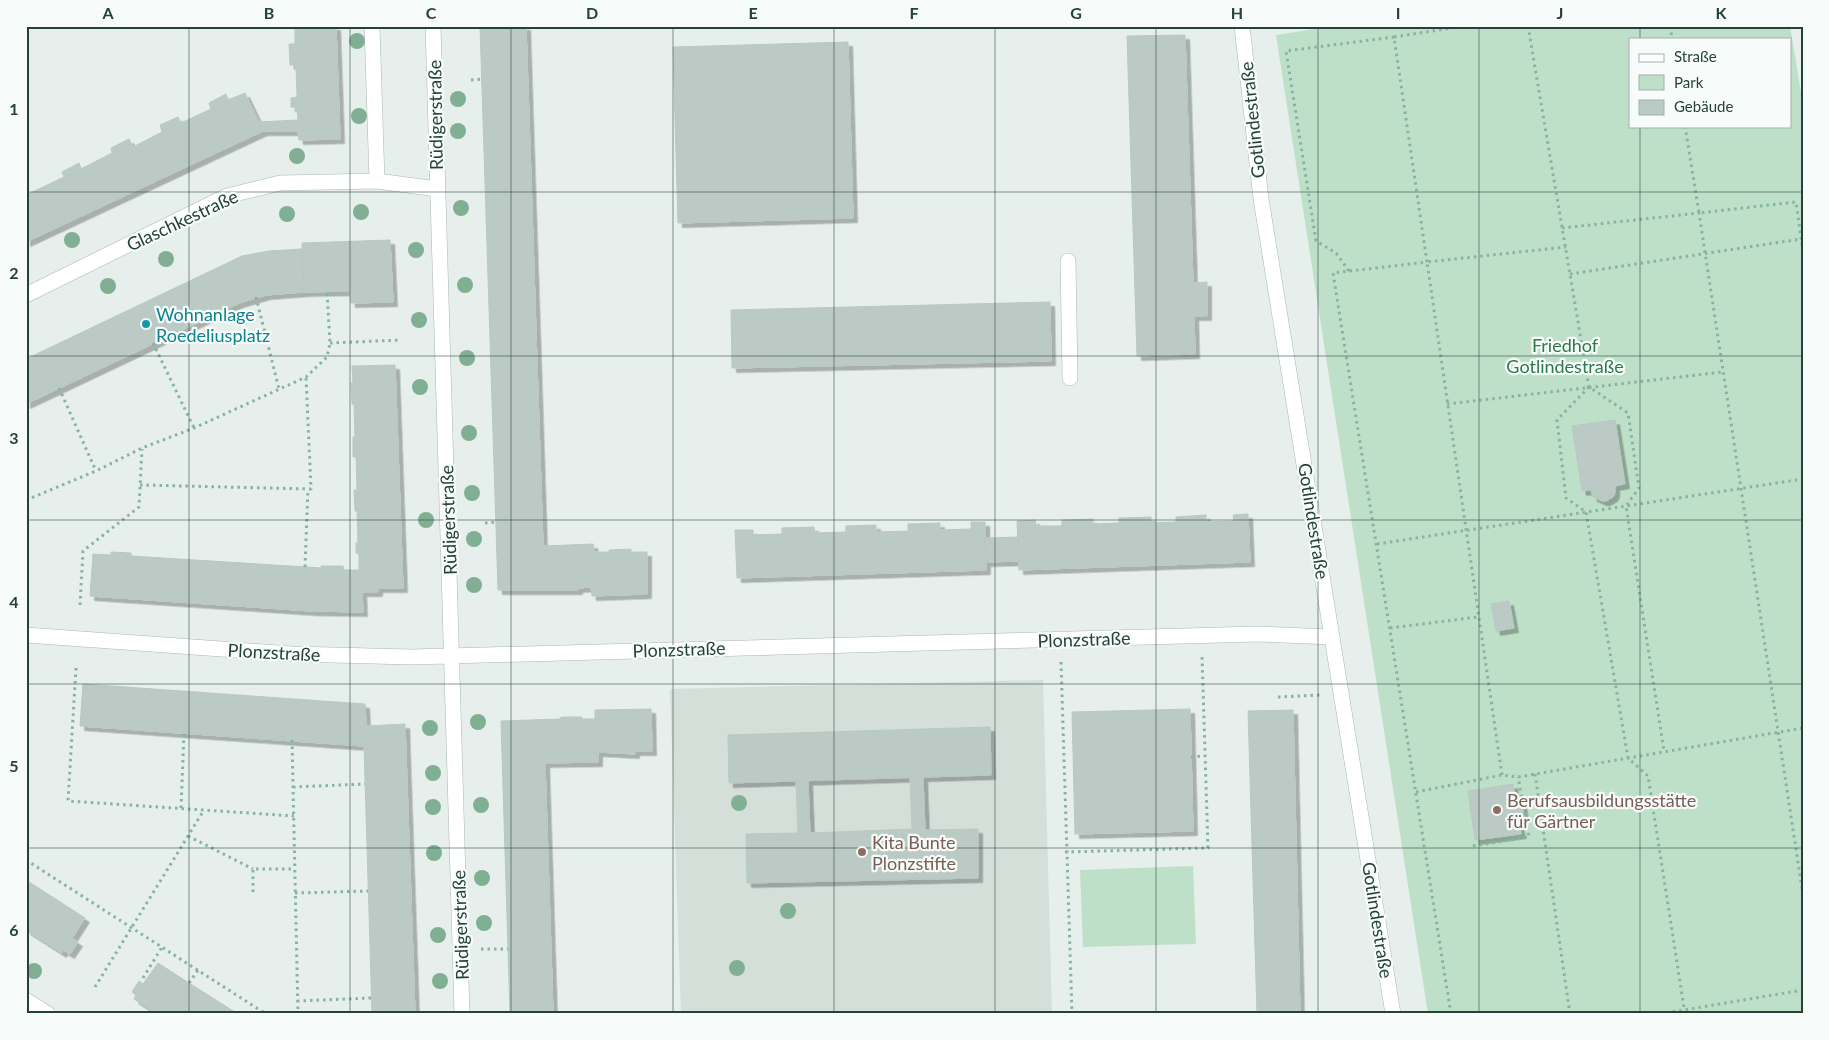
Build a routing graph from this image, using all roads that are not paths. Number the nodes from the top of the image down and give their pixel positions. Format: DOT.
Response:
graph roads {
  1 [pos="372,26"];
  2 [pos="433,26"];
  3 [pos="1242,26"];
  4 [pos="377,181"];
  5 [pos="437,189"];
  6 [pos="1068,261"];
  7 [pos="26,295"];
  8 [pos="1070,378"];
  9 [pos="26,635"];
  10 [pos="1332,637"];
  11 [pos="452,656"];
  12 [pos="26,1000"];
  13 [pos="48,1014"];
  14 [pos="462,1014"];
  15 [pos="1393,1014"];
  1 -- 4 [label="street"];
  2 -- 5 [label="street, Rüdigerstraße"];
  3 -- 10 [label="street, Gotlindestraße"];
  4 -- 5 [label="street, Glaschkestraße"];
  4 -- 7 [label="street, Glaschkestraße"];
  5 -- 11 [label="street, Rüdigerstraße"];
  6 -- 8 [label="street"];
  9 -- 11 [label="street, Plonzstraße"];
  10 -- 11 [label="street, Plonzstraße"];
  10 -- 15 [label="street, Gotlindestraße"];
  11 -- 14 [label="street, Rüdigerstraße"];
  12 -- 13 [label="street"];
}
